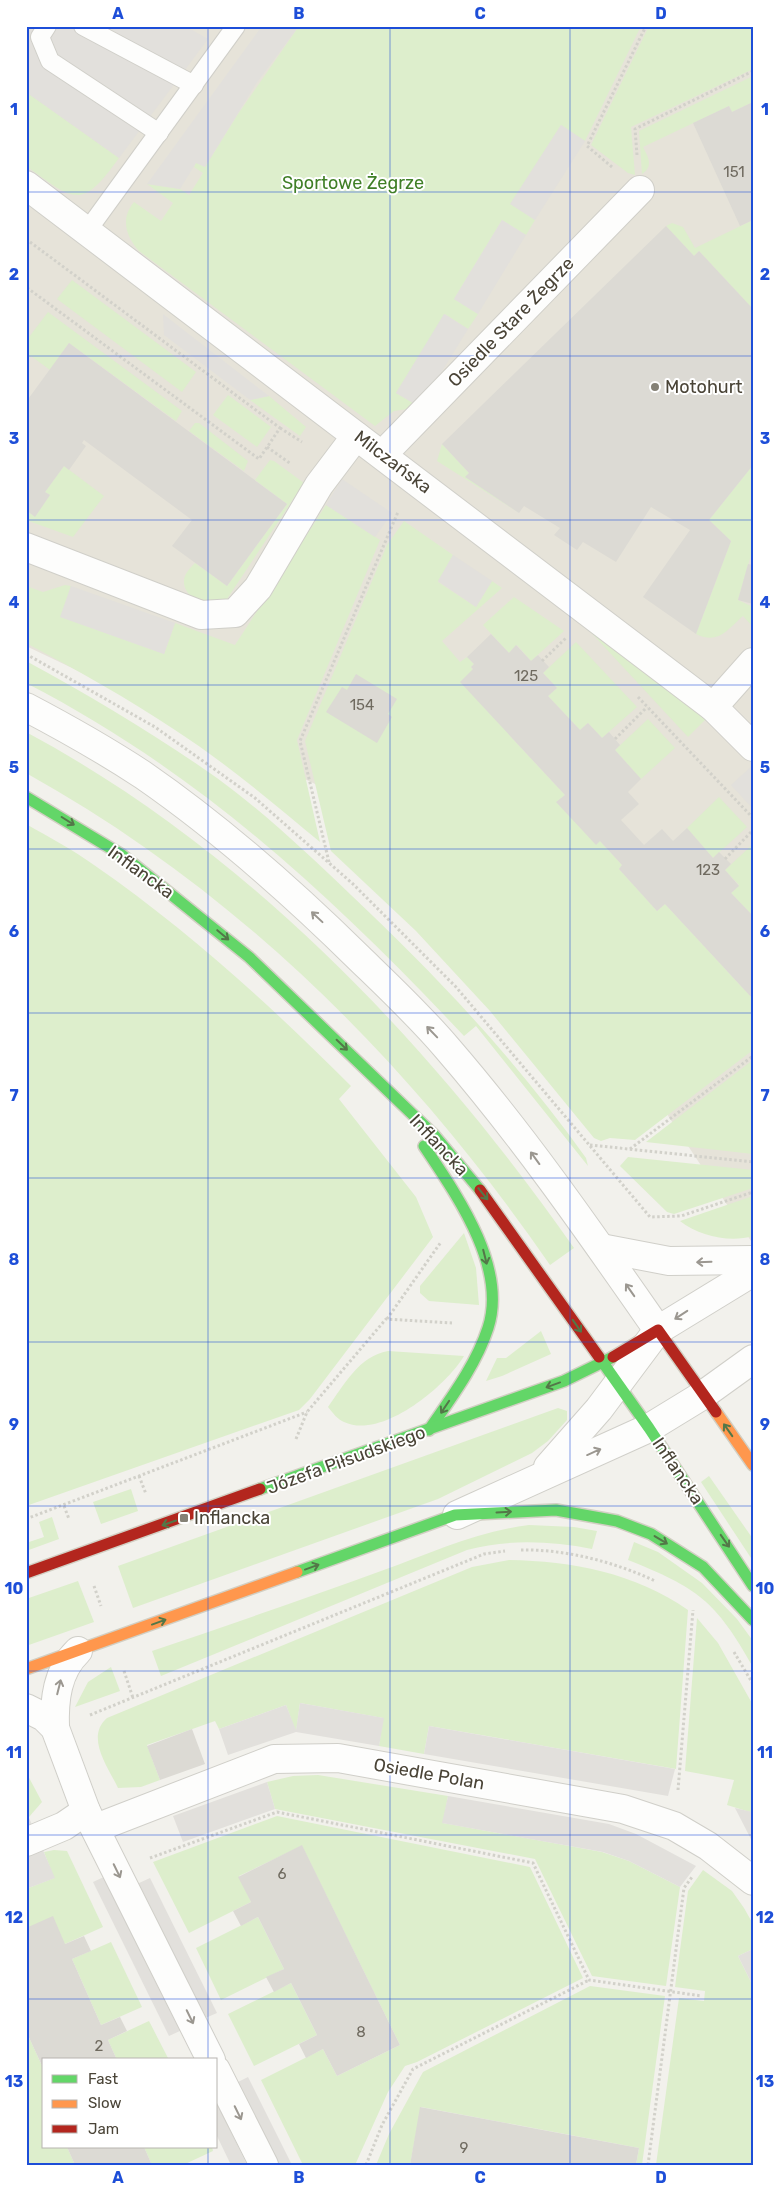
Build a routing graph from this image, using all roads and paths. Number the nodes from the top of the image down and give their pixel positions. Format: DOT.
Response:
graph roads {
  1 [pos="47,26"];
  2 [pos="83,26"];
  3 [pos="236,26"];
  4 [pos="646,26"];
  5 [pos="753,71"];
  6 [pos="194,85"];
  7 [pos="159,133"];
  8 [pos="26,185"];
  9 [pos="640,190"];
  10 [pos="87,231"];
  11 [pos="26,239"];
  12 [pos="26,287"];
  13 [pos="356,436"];
  14 [pos="383,454"];
  15 [pos="400,509"];
  16 [pos="26,547"];
  17 [pos="567,637"];
  18 [pos="542,660"];
  19 [pos="753,662"];
  20 [pos="26,707"];
  21 [pos="647,707"];
  22 [pos="713,707"];
  23 [pos="615,739"];
  24 [pos="753,747"];
  25 [pos="26,797"];
  26 [pos="753,830"];
  27 [pos="725,859"];
  28 [pos="329,863"];
  29 [pos="753,1056"];
  30 [pos="390,1095"];
  31 [pos="590,1145"];
  32 [pos="630,1149"];
  33 [pos="753,1162"];
  34 [pos="753,1192"];
  35 [pos="650,1218"];
  36 [pos="442,1240"];
  37 [pos="601,1248"];
  38 [pos="753,1260"];
  39 [pos="753,1272"];
  40 [pos="386,1319"];
  41 [pos="452,1324"];
  42 [pos="658,1330"];
  43 [pos="753,1358"];
  44 [pos="611,1374"];
  45 [pos="703,1395"];
  46 [pos="649,1428"];
  47 [pos="429,1430"];
  48 [pos="753,1465"];
  49 [pos="518,1487"];
  50 [pos="64,1506"];
  51 [pos="455,1515"];
  52 [pos="26,1519"];
  53 [pos="82,1554"];
  54 [pos="26,1573"];
  55 [pos="658,1582"];
  56 [pos="753,1586"];
  57 [pos="694,1601"];
  58 [pos="753,1620"];
  59 [pos="113,1638"];
  60 [pos="730,1645"];
  61 [pos="78,1651"];
  62 [pos="26,1669"];
  63 [pos="753,1684"];
  64 [pos="133,1698"];
  65 [pos="26,1708"];
  66 [pos="55,1728"];
  67 [pos="680,1770"];
  68 [pos="91,1819"];
  69 [pos="26,1842"];
  70 [pos="708,1846"];
  71 [pos="147,1859"];
  72 [pos="753,1881"];
  73 [pos="589,1980"];
  74 [pos="670,1991"];
  75 [pos="702,1996"];
  76 [pos="210,2058"];
  77 [pos="218,2074"];
  78 [pos="264,2165"];
  79 [pos="366,2165"];
  80 [pos="648,2165"];
  1 -- 7 [label="lane"];
  2 -- 6 [label="lane"];
  3 -- 6 [label="lane"];
  4 -- 9 [label="path"];
  5 -- 9 [label="path"];
  6 -- 7 [label="lane"];
  7 -- 10 [label="lane"];
  8 -- 10 [label="street, Milczańska"];
  9 -- 14 [label="street, Osiedle Stare Żegrze"];
  10 -- 13 [label="street, Milczańska"];
  11 -- 12 [label="path"];
  13 -- 14 [label="street, Milczańska"];
  13 -- 16 [label="street"];
  14 -- 22 [label="street, Milczańska"];
  15 -- 28 [label="path"];
  17 -- 18 [label="path"];
  19 -- 22 [label="street"];
  37 -- 20 [label="street, one-way"];
  21 -- 23 [label="path"];
  22 -- 24 [label="street, Milczańska"];
  25 -- 30 [label="street, Inflancka, one-way"];
  26 -- 27 [label="path"];
  29 -- 32 [label="path"];
  30 -- 44 [label="street, Inflancka, one-way"];
  30 -- 47 [label="street, one-way"];
  31 -- 32 [label="path"];
  32 -- 33 [label="path"];
  34 -- 35 [label="path"];
  36 -- 40 [label="path"];
  38 -- 37 [label="street, one-way"];
  42 -- 37 [label="street, one-way"];
  39 -- 42 [label="street, Józefa Piłsudskiego, one-way"];
  40 -- 41 [label="path"];
  40 -- 50 [label="path"];
  42 -- 44 [label="street, Józefa Piłsudskiego"];
  42 -- 45 [label="street"];
  43 -- 45 [label="street, Józefa Piłsudskiego"];
  44 -- 46 [label="street, Inflancka"];
  44 -- 47 [label="street, Józefa Piłsudskiego, one-way"];
  44 -- 49 [label="street, Józefa Piłsudskiego"];
  45 -- 46 [label="street, Józefa Piłsudskiego"];
  48 -- 45 [label="street, one-way"];
  49 -- 46 [label="street, Józefa Piłsudskiego, one-way"];
  46 -- 56 [label="street, Inflancka, one-way"];
  47 -- 53 [label="street, Józefa Piłsudskiego, one-way"];
  49 -- 51 [label="street, Józefa Piłsudskiego"];
  50 -- 52 [label="path"];
  50 -- 53 [label="path"];
  51 -- 58 [label="street, one-way"];
  59 -- 51 [label="street, Józefa Piłsudskiego, one-way"];
  53 -- 54 [label="street, Józefa Piłsudskiego"];
  53 -- 59 [label="path"];
  55 -- 64 [label="path"];
  57 -- 67 [label="path"];
  59 -- 61 [label="street, Józefa Piłsudskiego"];
  59 -- 64 [label="path"];
  60 -- 63 [label="path"];
  61 -- 62 [label="street, Józefa Piłsudskiego"];
  66 -- 61 [label="street, one-way"];
  64 -- 66 [label="path"];
  65 -- 66 [label="street"];
  66 -- 68 [label="street"];
  68 -- 69 [label="street, Osiedle Polan"];
  68 -- 70 [label="street, Osiedle Polan"];
  68 -- 76 [label="street, one-way"];
  70 -- 72 [label="street, Osiedle Polan"];
  70 -- 74 [label="path"];
  71 -- 73 [label="path"];
  73 -- 74 [label="path"];
  73 -- 79 [label="path"];
  74 -- 75 [label="path"];
  74 -- 80 [label="path"];
  77 -- 78 [label="street, one-way"];
}
